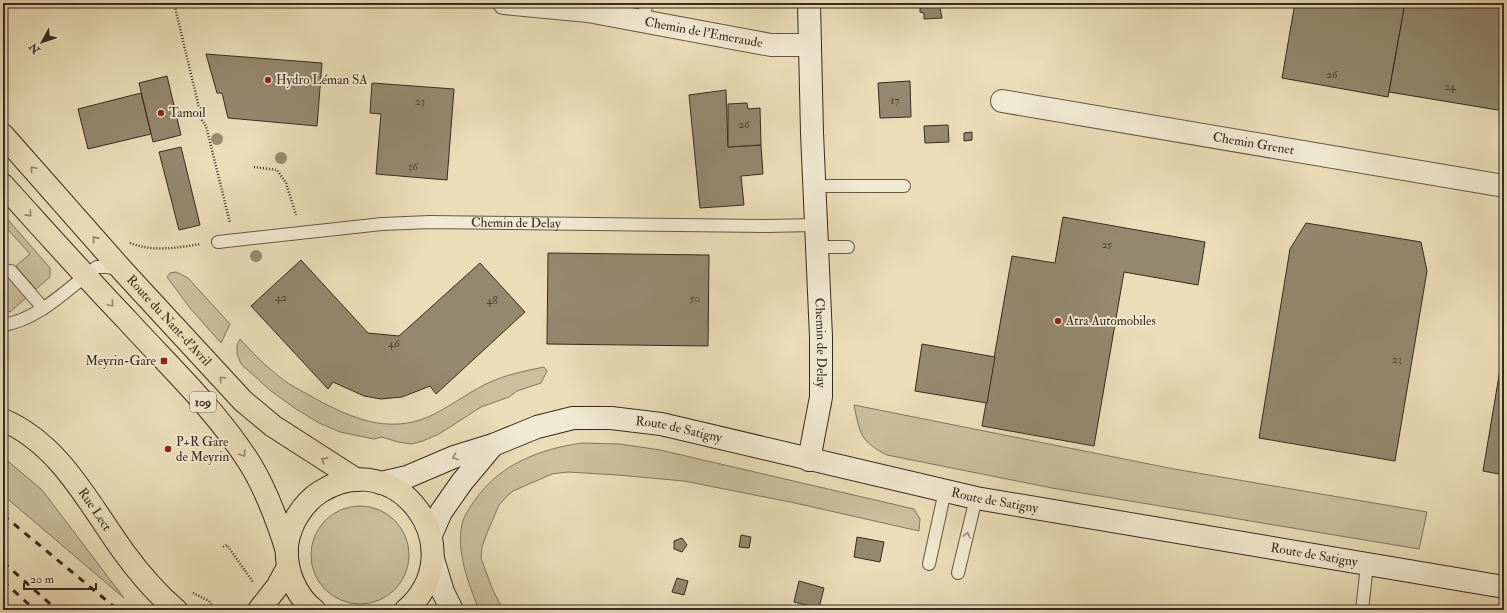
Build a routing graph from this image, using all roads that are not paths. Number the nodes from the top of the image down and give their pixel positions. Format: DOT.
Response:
graph roads {
  1 [pos="504,3"];
  2 [pos="809,3"];
  3 [pos="645,12"];
  4 [pos="809,45"];
  5 [pos="1002,101"];
  6 [pos="3,135"];
  7 [pos="3,185"];
  8 [pos="814,186"];
  9 [pos="904,186"];
  10 [pos="1504,186"];
  11 [pos="815,225"];
  12 [pos="218,242"];
  13 [pos="817,247"];
  14 [pos="848,247"];
  15 [pos="11,271"];
  16 [pos="123,271"];
  17 [pos="85,276"];
  18 [pos="43,308"];
  19 [pos="3,325"];
  20 [pos="3,420"];
  21 [pos="493,445"];
  22 [pos="809,460"];
  23 [pos="357,480"];
  24 [pos="381,483"];
  25 [pos="945,491"];
  26 [pos="976,498"];
  27 [pos="431,535"];
  28 [pos="288,559"];
  29 [pos="433,559"];
  30 [pos="929,564"];
  31 [pos="1367,565"];
  32 [pos="958,573"];
  33 [pos="1504,587"];
  34 [pos="176,610"];
  35 [pos="259,610"];
  36 [pos="314,610"];
  37 [pos="406,610"];
  38 [pos="452,610"];
  39 [pos="1362,610"];
  1 -- 3 [label="street, Chemin de l'Emeraude"];
  2 -- 4 [label="street, Chemin de Delay"];
  3 -- 4 [label="street, Chemin de l'Emeraude"];
  4 -- 8 [label="street, Chemin de Delay"];
  5 -- 10 [label="street, Chemin Grenet"];
  16 -- 6 [label="main road, Route du Nant-d'Avril / 109, one-way"];
  7 -- 17 [label="main road, 109, one-way"];
  8 -- 9 [label="lane"];
  8 -- 11 [label="street, Chemin de Delay"];
  11 -- 12 [label="lane, Chemin de Delay"];
  11 -- 13 [label="street, Chemin de Delay"];
  13 -- 14 [label="lane"];
  13 -- 22 [label="street, Chemin de Delay"];
  15 -- 18 [label="lane"];
  16 -- 17 [label="lane"];
  23 -- 16 [label="main road, Route du Nant-d'Avril / 109, one-way"];
  17 -- 18 [label="lane"];
  17 -- 28 [label="main road, 109, one-way"];
  18 -- 19 [label="lane"];
  20 -- 34 [label="main road, Rue Lect"];
  21 -- 22 [label="street, Route de Satigny"];
  21 -- 24 [label="street, Route de Satigny, one-way"];
  21 -- 27 [label="street, Route de Satigny"];
  22 -- 25 [label="street, Route de Satigny"];
  23 -- 24 [label="main road"];
  23 -- 28 [label="main road"];
  24 -- 27 [label="main road"];
  25 -- 26 [label="street, Route de Satigny"];
  25 -- 30 [label="lane"];
  26 -- 31 [label="street, Route de Satigny"];
  32 -- 26 [label="lane, one-way"];
  27 -- 29 [label="main road"];
  28 -- 35 [label="main road"];
  28 -- 36 [label="main road"];
  29 -- 37 [label="main road"];
  29 -- 38 [label="street"];
  31 -- 33 [label="street, Route de Satigny"];
  31 -- 39 [label="lane"];
}
